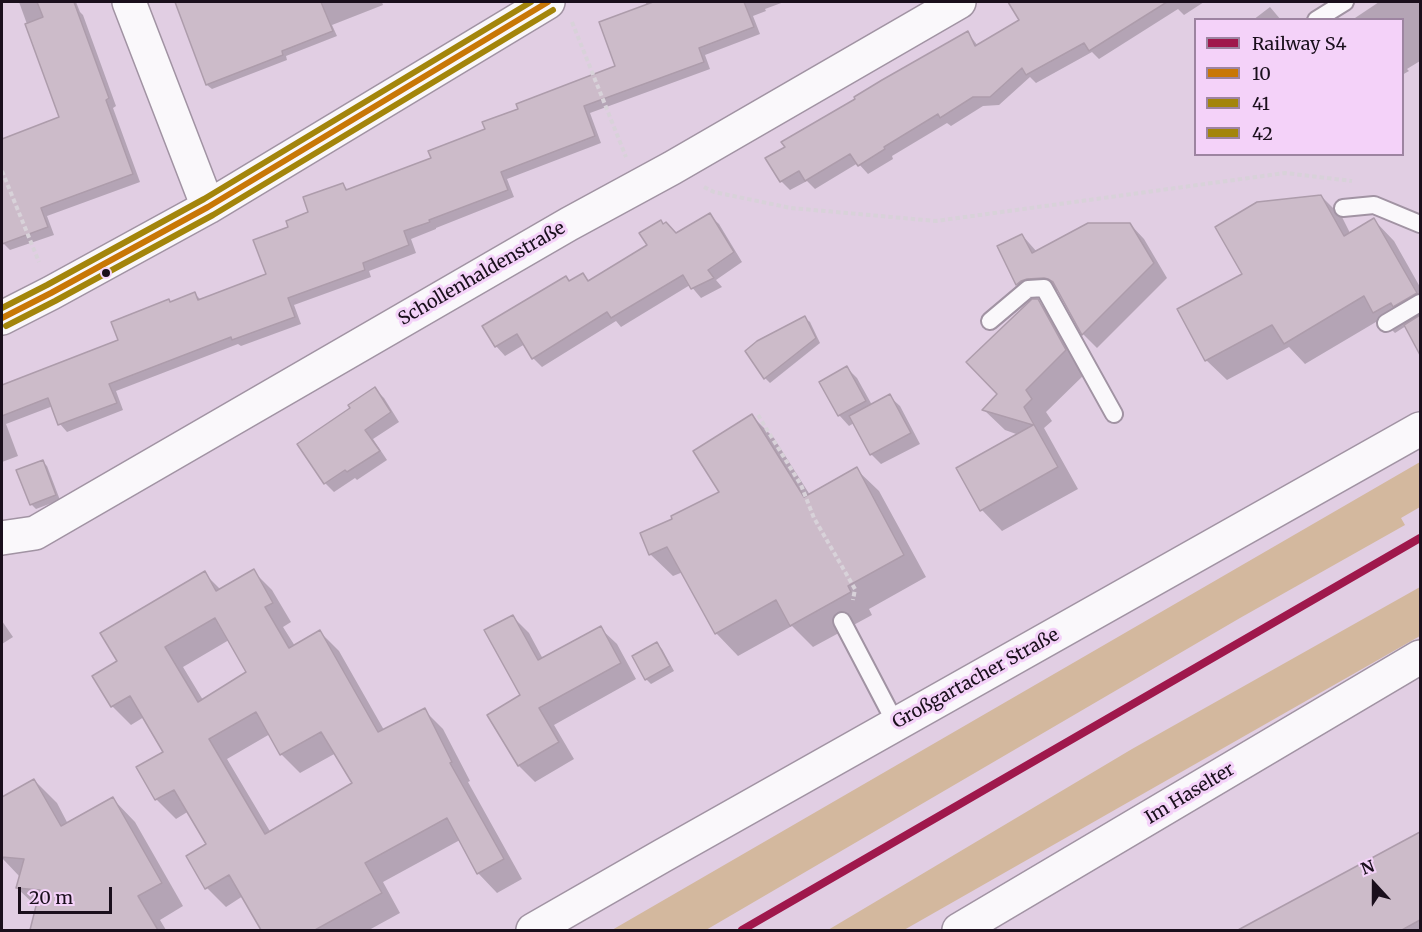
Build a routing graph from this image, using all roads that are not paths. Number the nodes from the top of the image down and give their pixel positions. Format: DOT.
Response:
graph roads {
  1 [pos="129,2"];
  2 [pos="959,2"];
  3 [pos="1341,2"];
  4 [pos="559,9"];
  5 [pos="1319,18"];
  6 [pos="208,207"];
  7 [pos="1343,208"];
  8 [pos="1420,224"];
  9 [pos="1420,303"];
  10 [pos="2,318"];
  11 [pos="990,321"];
  12 [pos="1386,323"];
  13 [pos="1114,414"];
  14 [pos="1420,429"];
  15 [pos="2,538"];
  16 [pos="842,621"];
  17 [pos="1420,657"];
  18 [pos="896,724"];
  19 [pos="533,930"];
  20 [pos="959,930"];
  1 -- 6 [label="street"];
  2 -- 15 [label="street, Schollenhaldenstraße"];
  3 -- 5 [label="lane"];
  4 -- 6 [label="street"];
  6 -- 10 [label="street"];
  7 -- 8 [label="lane"];
  9 -- 12 [label="lane"];
  11 -- 13 [label="lane"];
  14 -- 18 [label="street, Großgartacher Straße"];
  16 -- 18 [label="lane"];
  17 -- 20 [label="street, Im Haselter"];
  18 -- 19 [label="street, Großgartacher Straße"];
}
